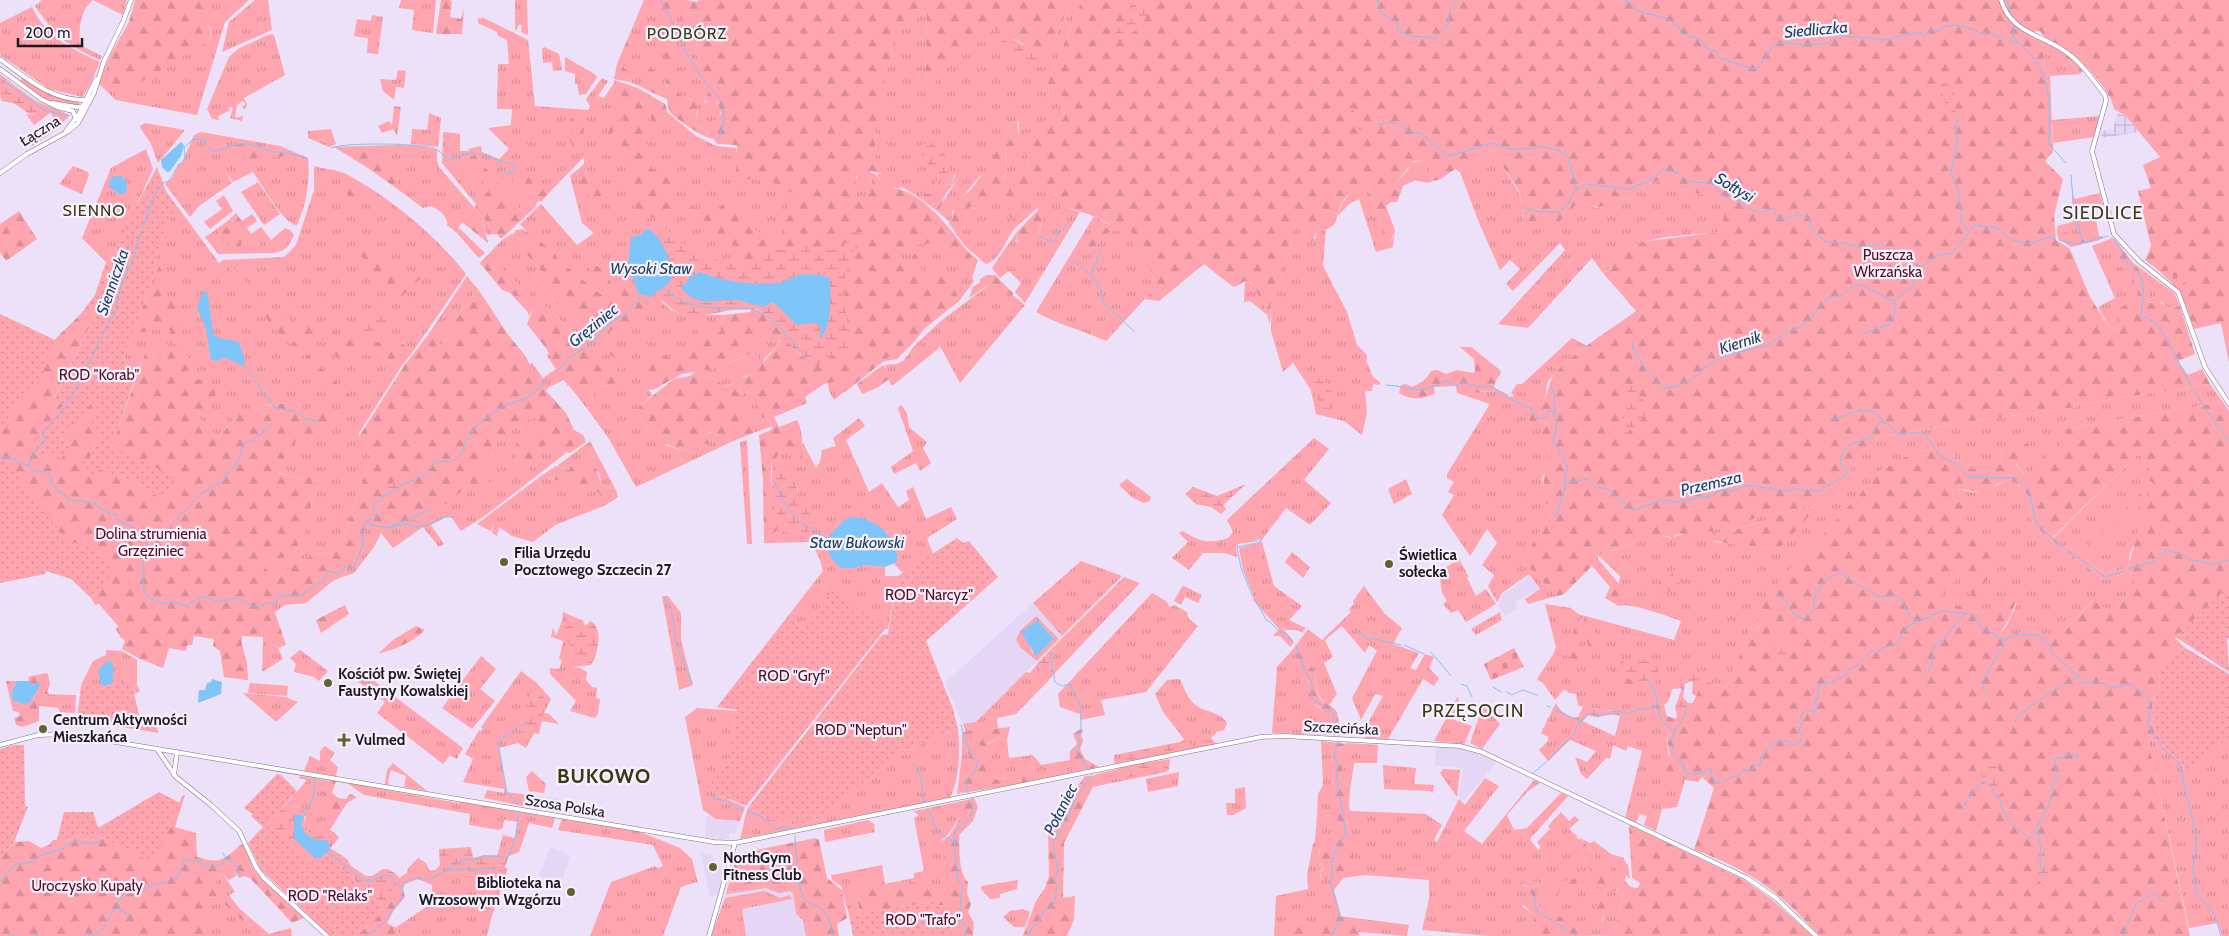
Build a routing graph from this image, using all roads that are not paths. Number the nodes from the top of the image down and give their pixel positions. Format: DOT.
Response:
graph roads {
  1 [pos="131,0"];
  2 [pos="2001,0"];
  3 [pos="0,59"];
  4 [pos="0,69"];
  5 [pos="78,100"];
  6 [pos="88,100"];
  7 [pos="45,101"];
  8 [pos="84,105"];
  9 [pos="76,122"];
  10 [pos="0,172"];
  11 [pos="2229,404"];
  12 [pos="0,745"];
  13 [pos="157,749"];
  14 [pos="177,752"];
  15 [pos="174,775"];
  16 [pos="969,797"];
  17 [pos="735,844"];
  18 [pos="327,936"];
  19 [pos="709,936"];
  20 [pos="1816,936"];
  1 -- 6 [label="street, Łączna"];
  2 -- 11 [label="street"];
  3 -- 5 [label="street"];
  4 -- 7 [label="street"];
  5 -- 6 [label="street"];
  5 -- 8 [label="street"];
  6 -- 8 [label="street, Łączna"];
  6 -- 9 [label="street, Łączna"];
  7 -- 8 [label="street"];
  7 -- 9 [label="street"];
  8 -- 9 [label="street, Łączna"];
  9 -- 10 [label="street, Łączna"];
  12 -- 13 [label="street, Szosa Polska"];
  13 -- 14 [label="street, Szosa Polska"];
  13 -- 15 [label="street"];
  14 -- 15 [label="street"];
  14 -- 17 [label="street, Szosa Polska"];
  15 -- 18 [label="street"];
  16 -- 17 [label="street, Szosa Polska"];
  16 -- 20 [label="street, Szczecińska"];
  17 -- 19 [label="street"];
}
